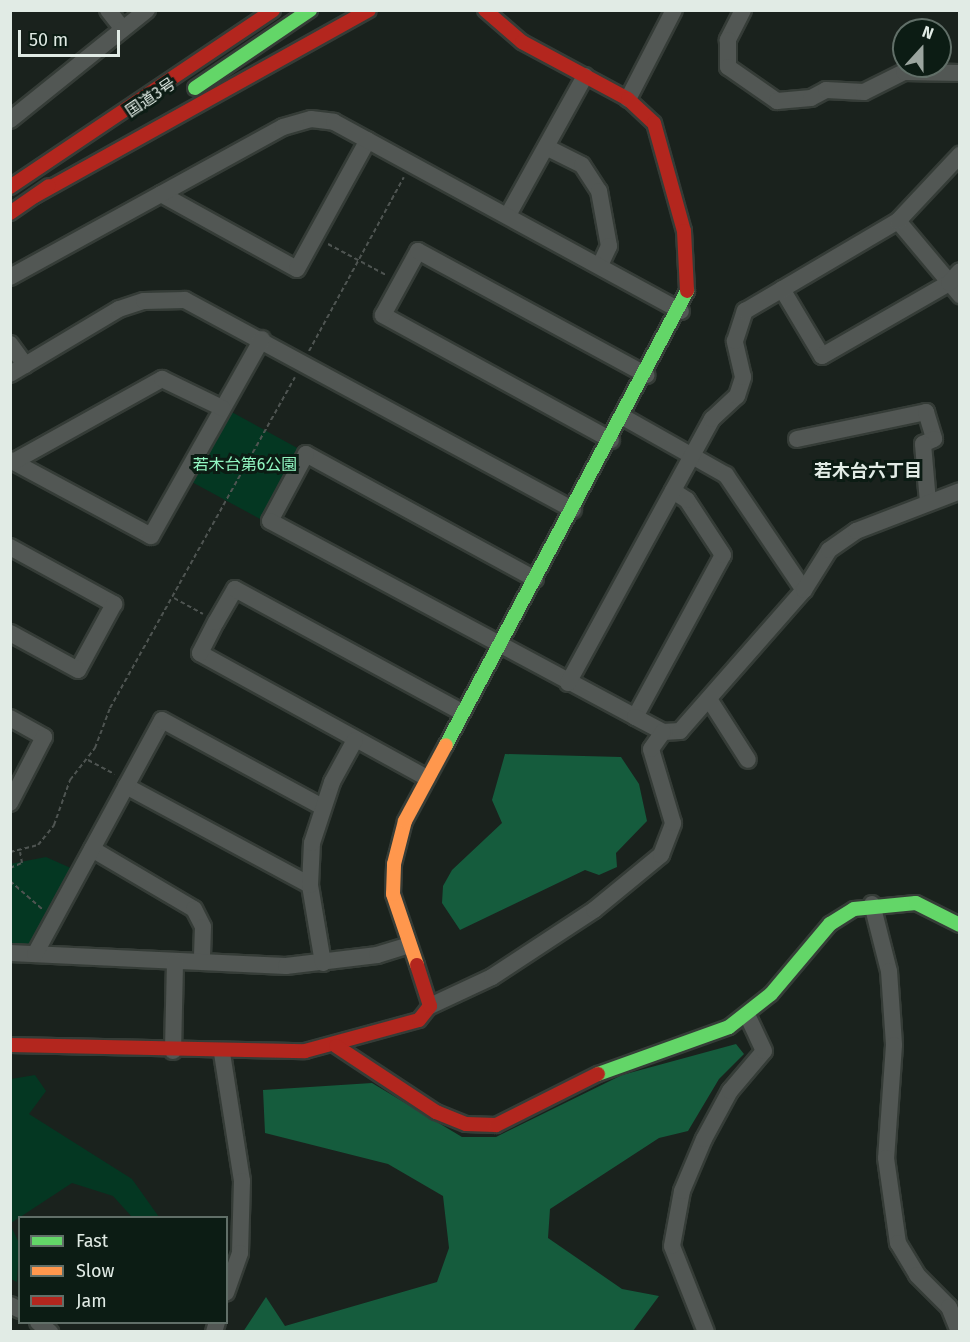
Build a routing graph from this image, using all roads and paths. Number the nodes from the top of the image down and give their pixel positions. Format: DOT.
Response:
graph roads {
  1 [pos="108,10"];
  2 [pos="147,10"];
  3 [pos="254,10"];
  4 [pos="273,10"];
  5 [pos="310,10"];
  6 [pos="369,10"];
  7 [pos="485,10"];
  8 [pos="674,10"];
  9 [pos="743,10"];
  10 [pos="122,28"];
  11 [pos="188,68"];
  12 [pos="960,73"];
  13 [pos="585,76"];
  14 [pos="628,99"];
  15 [pos="10,120"];
  16 [pos="368,140"];
  17 [pos="546,147"];
  18 [pos="960,155"];
  19 [pos="410,162"];
  20 [pos="10,187"];
  21 [pos="161,194"];
  22 [pos="35,196"];
  23 [pos="10,213"];
  24 [pos="508,215"];
  25 [pos="898,221"];
  26 [pos="315,236"];
  27 [pos="357,260"];
  28 [pos="600,265"];
  29 [pos="10,278"];
  30 [pos="400,283"];
  31 [pos="956,283"];
  32 [pos="782,289"];
  33 [pos="681,311"];
  34 [pos="262,339"];
  35 [pos="10,344"];
  36 [pos="304,362"];
  37 [pos="17,370"];
  38 [pos="646,375"];
  39 [pos="222,408"];
  40 [pos="623,417"];
  41 [pos="797,439"];
  42 [pos="611,440"];
  43 [pos="693,454"];
  44 [pos="12,461"];
  45 [pos="960,490"];
  46 [pos="673,491"];
  47 [pos="928,502"];
  48 [pos="573,510"];
  49 [pos="10,547"];
  50 [pos="535,579"];
  51 [pos="804,590"];
  52 [pos="174,598"];
  53 [pos="216,622"];
  54 [pos="10,633"];
  55 [pos="499,646"];
  56 [pos="567,683"];
  57 [pos="709,699"];
  58 [pos="462,712"];
  59 [pos="635,717"];
  60 [pos="10,718"];
  61 [pos="663,732"];
  62 [pos="355,740"];
  63 [pos="88,760"];
  64 [pos="748,760"];
  65 [pos="427,778"];
  66 [pos="127,784"];
  67 [pos="10,803"];
  68 [pos="322,807"];
  69 [pos="92,849"];
  70 [pos="10,852"];
  71 [pos="20,852"];
  72 [pos="10,868"];
  73 [pos="10,880"];
  74 [pos="309,885"];
  75 [pos="48,900"];
  76 [pos="872,904"];
  77 [pos="960,925"];
  78 [pos="407,946"];
  79 [pos="10,953"];
  80 [pos="35,954"];
  81 [pos="175,962"];
  82 [pos="202,962"];
  83 [pos="323,963"];
  84 [pos="430,1006"];
  85 [pos="748,1016"];
  86 [pos="10,1045"];
  87 [pos="336,1046"];
  88 [pos="173,1050"];
  89 [pos="222,1053"];
  90 [pos="228,1287"];
  91 [pos="706,1332"];
  92 [pos="959,1332"];
  1 -- 10 [label="street"];
  2 -- 10 [label="street"];
  3 -- 11 [label="main road"];
  4 -- 11 [label="main road, 国道3号"];
  5 -- 22 [label="main road, 国道3号"];
  6 -- 22 [label="main road"];
  7 -- 13 [label="main road"];
  8 -- 14 [label="street"];
  9 -- 12 [label="street"];
  10 -- 15 [label="street"];
  11 -- 20 [label="main road, 国道3号"];
  13 -- 14 [label="main road"];
  13 -- 17 [label="street"];
  14 -- 33 [label="main road"];
  16 -- 19 [label="street"];
  16 -- 21 [label="street"];
  16 -- 26 [label="street"];
  17 -- 24 [label="street"];
  17 -- 28 [label="street"];
  18 -- 25 [label="street"];
  19 -- 24 [label="street"];
  19 -- 27 [label="path"];
  21 -- 26 [label="street"];
  21 -- 29 [label="street"];
  22 -- 23 [label="main road, 国道3号"];
  24 -- 28 [label="street"];
  25 -- 31 [label="street"];
  25 -- 32 [label="street"];
  26 -- 27 [label="path"];
  27 -- 30 [label="path"];
  27 -- 36 [label="path"];
  28 -- 33 [label="street"];
  30 -- 38 [label="street"];
  30 -- 42 [label="street"];
  31 -- 32 [label="street"];
  32 -- 43 [label="street"];
  33 -- 38 [label="main road"];
  34 -- 36 [label="street"];
  34 -- 37 [label="street"];
  34 -- 39 [label="street"];
  35 -- 37 [label="street"];
  36 -- 48 [label="street"];
  36 -- 52 [label="path"];
  38 -- 40 [label="main road"];
  39 -- 44 [label="street"];
  39 -- 44 [label="street"];
  40 -- 42 [label="main road"];
  40 -- 43 [label="street"];
  41 -- 47 [label="street"];
  42 -- 48 [label="main road"];
  43 -- 46 [label="street"];
  43 -- 51 [label="street"];
  45 -- 47 [label="street"];
  46 -- 56 [label="street"];
  46 -- 59 [label="street"];
  47 -- 51 [label="street"];
  48 -- 50 [label="main road"];
  49 -- 54 [label="street"];
  50 -- 55 [label="main road"];
  50 -- 55 [label="street"];
  51 -- 57 [label="street"];
  52 -- 53 [label="path"];
  52 -- 63 [label="path"];
  53 -- 58 [label="street"];
  53 -- 62 [label="street"];
  55 -- 56 [label="street"];
  55 -- 58 [label="main road"];
  56 -- 59 [label="street"];
  57 -- 61 [label="street"];
  57 -- 64 [label="street"];
  58 -- 65 [label="main road"];
  59 -- 61 [label="street"];
  60 -- 67 [label="street"];
  61 -- 84 [label="street"];
  62 -- 65 [label="street"];
  62 -- 68 [label="street"];
  63 -- 66 [label="path"];
  63 -- 71 [label="path"];
  65 -- 78 [label="main road"];
  66 -- 68 [label="street"];
  66 -- 69 [label="street"];
  66 -- 74 [label="street"];
  68 -- 74 [label="street"];
  69 -- 80 [label="street"];
  69 -- 82 [label="street"];
  70 -- 71 [label="path"];
  71 -- 72 [label="path"];
  73 -- 75 [label="path"];
  74 -- 83 [label="street"];
  76 -- 77 [label="main road"];
  76 -- 85 [label="main road"];
  76 -- 92 [label="street"];
  78 -- 83 [label="street"];
  78 -- 84 [label="main road"];
  79 -- 80 [label="street"];
  80 -- 81 [label="street"];
  81 -- 82 [label="street"];
  81 -- 88 [label="street"];
  82 -- 83 [label="street"];
  84 -- 87 [label="main road"];
  85 -- 87 [label="main road"];
  85 -- 91 [label="street"];
  86 -- 88 [label="main road"];
  87 -- 89 [label="main road"];
  88 -- 89 [label="main road"];
  89 -- 90 [label="street"];
}
